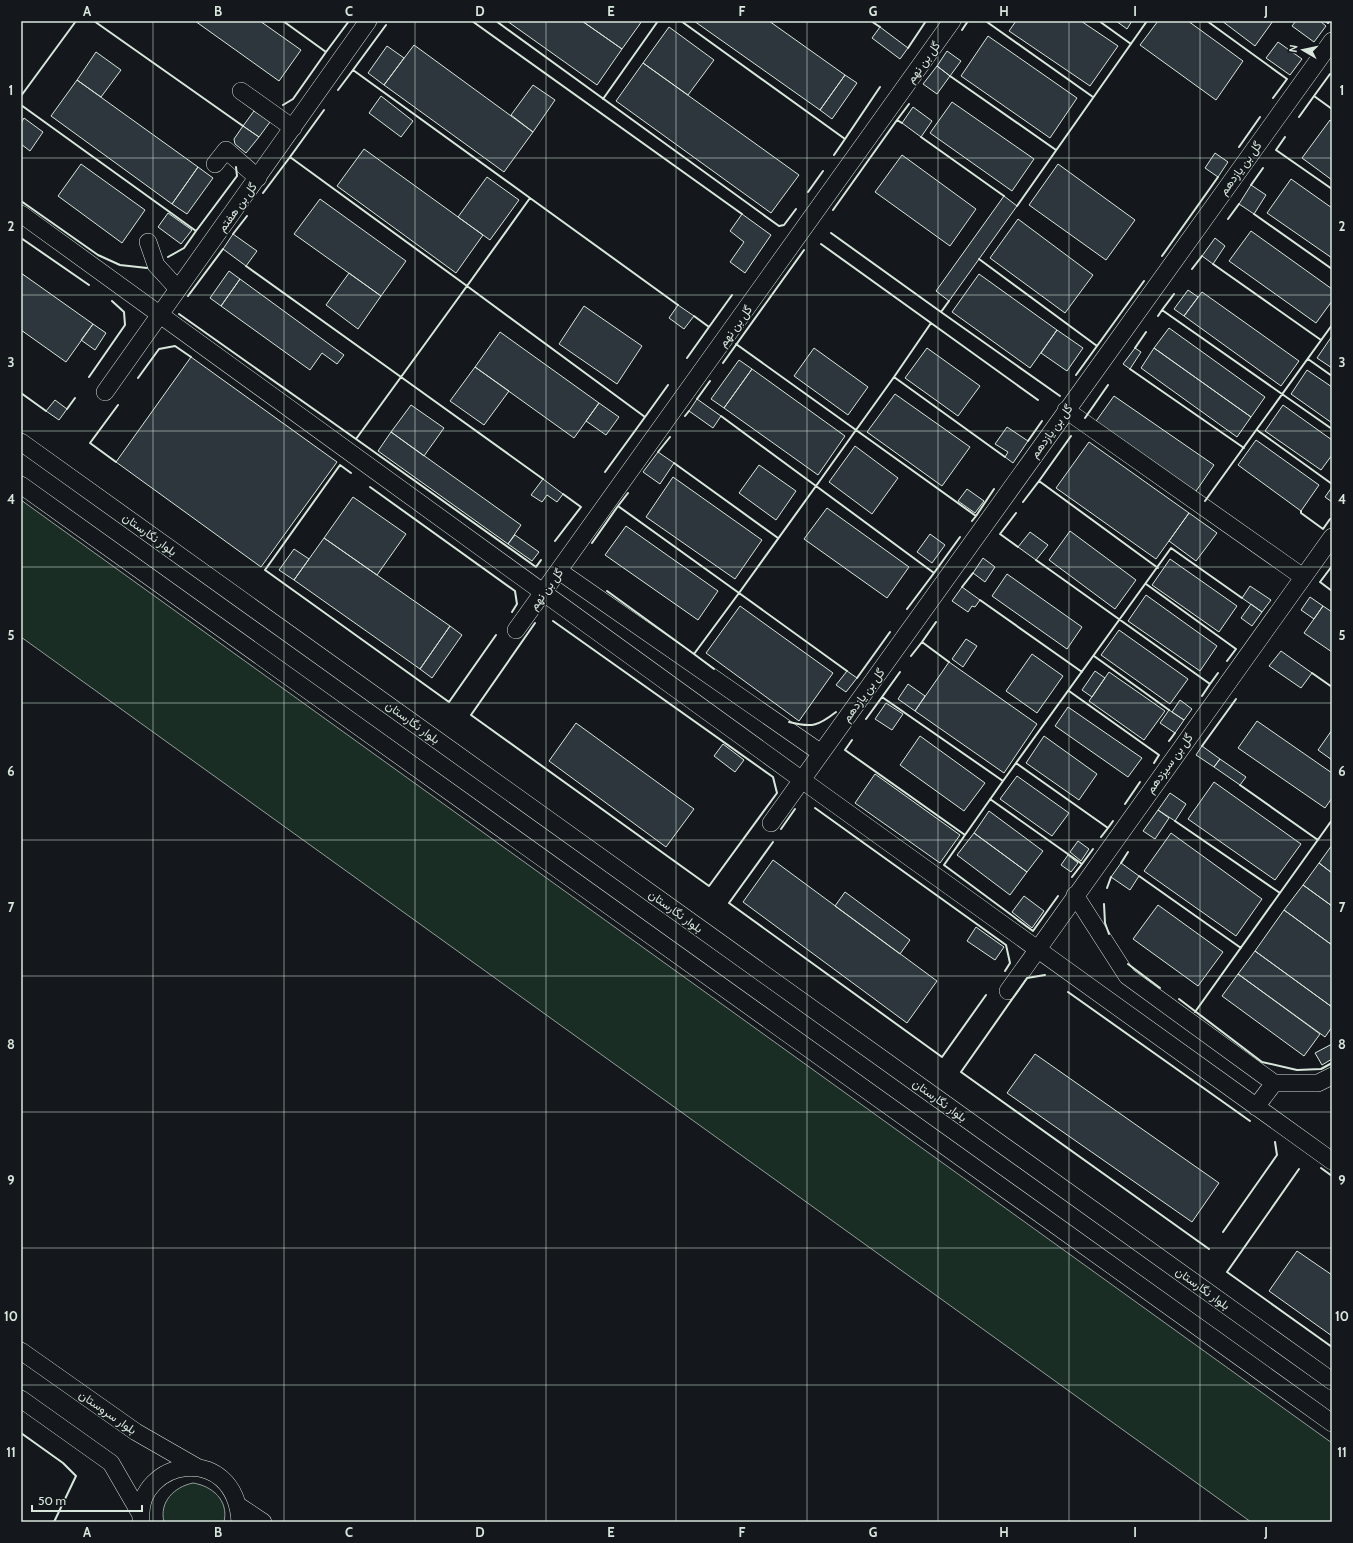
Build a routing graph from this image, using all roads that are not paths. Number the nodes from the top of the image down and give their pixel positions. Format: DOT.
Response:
graph roads {
  1 [pos="368,21"];
  2 [pos="952,21"];
  3 [pos="1332,41"];
  4 [pos="241,91"];
  5 [pos="293,128"];
  6 [pos="215,164"];
  7 [pos="258,178"];
  8 [pos="21,214"];
  9 [pos="148,242"];
  10 [pos="178,289"];
  11 [pos="159,315"];
  12 [pos="105,392"];
  13 [pos="1066,410"];
  14 [pos="21,442"];
  15 [pos="21,485"];
  16 [pos="1332,537"];
  17 [pos="559,572"];
  18 [pos="1303,577"];
  19 [pos="543,593"];
  20 [pos="516,630"];
  21 [pos="821,753"];
  22 [pos="802,780"];
  23 [pos="771,823"];
  24 [pos="1075,895"];
  25 [pos="1037,949"];
  26 [pos="1008,991"];
  27 [pos="1332,1076"];
  28 [pos="1274,1083"];
  29 [pos="1256,1107"];
  30 [pos="1332,1161"];
  31 [pos="21,1351"];
  32 [pos="1332,1381"];
  33 [pos="21,1399"];
  34 [pos="1332,1423"];
  35 [pos="197,1467"];
  36 [pos="240,1514"];
  37 [pos="141,1519"];
  38 [pos="262,1522"];
  1 -- 5 [label="street, گل بن هفتم"];
  2 -- 17 [label="street, گل بن نهم"];
  3 -- 13 [label="street, گل بن یازدهم"];
  4 -- 5 [label="street"];
  5 -- 7 [label="street, گل بن هفتم"];
  6 -- 7 [label="street"];
  7 -- 10 [label="street, گل بن هفتم"];
  8 -- 11 [label="street"];
  9 -- 10 [label="street"];
  10 -- 11 [label="street, گل بن هفتم"];
  11 -- 12 [label="street, گل بن هفتم"];
  11 -- 19 [label="street"];
  13 -- 18 [label="street"];
  13 -- 21 [label="street, گل بن یازدهم"];
  14 -- 32 [label="street, بلوار نگارستان"];
  15 -- 34 [label="street"];
  16 -- 18 [label="street, گل بن سیزدهم"];
  17 -- 19 [label="street, گل بن نهم"];
  17 -- 21 [label="street"];
  18 -- 24 [label="street, گل بن سیزدهم"];
  19 -- 20 [label="street, گل بن نهم"];
  19 -- 22 [label="street"];
  21 -- 22 [label="street, گل بن یازدهم"];
  22 -- 23 [label="street, گل بن یازدهم"];
  22 -- 25 [label="street"];
  24 -- 25 [label="street, گل بن سیزدهم"];
  24 -- 28 [label="street"];
  25 -- 26 [label="street, گل بن سیزدهم"];
  25 -- 29 [label="street"];
  27 -- 28 [label="street"];
  28 -- 29 [label="street"];
  29 -- 30 [label="street"];
  31 -- 35 [label="street, بلوار سروستان"];
  33 -- 37 [label="street"];
  35 -- 36 [label="street, بلوار سروستان"];
  35 -- 37 [label="street"];
  36 -- 38 [label="street"];
}
